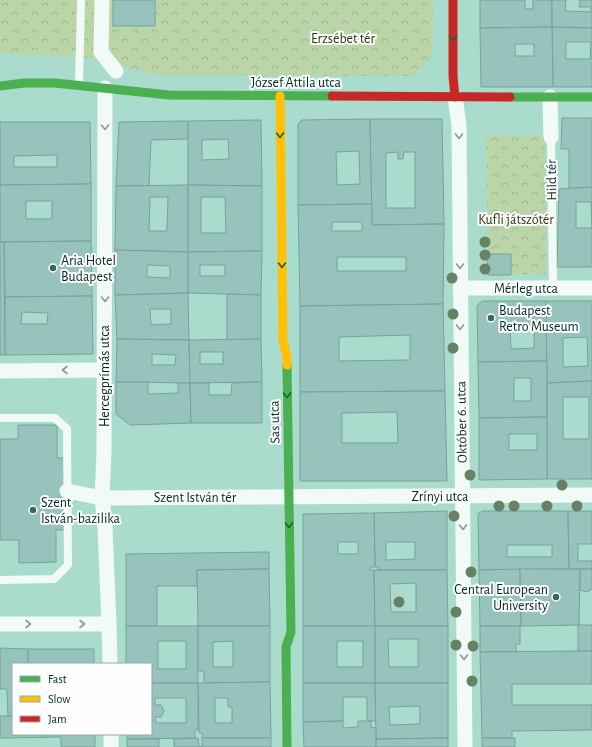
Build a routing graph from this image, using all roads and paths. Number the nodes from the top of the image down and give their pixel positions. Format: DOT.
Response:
graph roads {
  1 [pos="102,0"];
  2 [pos="453,0"];
  3 [pos="81,2"];
  4 [pos="116,71"];
  5 [pos="79,85"];
  6 [pos="0,86"];
  7 [pos="105,88"];
  8 [pos="280,96"];
  9 [pos="455,97"];
  10 [pos="550,97"];
  11 [pos="592,97"];
  12 [pos="551,137"];
  13 [pos="460,288"];
  14 [pos="553,288"];
  15 [pos="592,288"];
  16 [pos="283,341"];
  17 [pos="278,354"];
  18 [pos="104,370"];
  19 [pos="0,371"];
  20 [pos="0,418"];
  21 [pos="67,491"];
  22 [pos="592,495"];
  23 [pos="462,496"];
  24 [pos="289,497"];
  25 [pos="102,498"];
  26 [pos="0,580"];
  27 [pos="0,624"];
  28 [pos="109,624"];
  29 [pos="281,637"];
  30 [pos="286,647"];
  31 [pos="110,663"];
  32 [pos="110,735"];
  33 [pos="111,747"];
  34 [pos="287,747"];
  35 [pos="465,747"];
  1 -- 4 [label="street"];
  2 -- 9 [label="street, one-way"];
  3 -- 5 [label="lane"];
  5 -- 6 [label="street, József Attila utca"];
  5 -- 7 [label="street, József Attila utca"];
  7 -- 8 [label="street, József Attila utca"];
  7 -- 18 [label="street, Hercegprímás utca, one-way"];
  8 -- 9 [label="street, József Attila utca"];
  8 -- 16 [label="street, Sas utca, one-way"];
  9 -- 10 [label="street, József Attila utca"];
  9 -- 13 [label="street, Október 6. utca, one-way"];
  10 -- 11 [label="street, József Attila utca"];
  10 -- 12 [label="street, Hild tér"];
  12 -- 14 [label="lane, Hild tér"];
  13 -- 14 [label="street, Mérleg utca"];
  13 -- 23 [label="street, Október 6. utca, one-way"];
  14 -- 15 [label="street, Mérleg utca"];
  16 -- 17 [label="lane"];
  16 -- 24 [label="street, Sas utca, one-way"];
  18 -- 19 [label="street, one-way"];
  18 -- 25 [label="street, Hercegprímás utca"];
  20 -- 21 [label="lane"];
  21 -- 25 [label="street, Szent István tér"];
  21 -- 26 [label="lane"];
  22 -- 23 [label="street, Zrínyi utca"];
  23 -- 24 [label="street, Zrínyi utca"];
  23 -- 35 [label="street, Október 6. utca, one-way"];
  24 -- 25 [label="street, Szent István tér"];
  24 -- 30 [label="street, Sas utca, one-way"];
  25 -- 28 [label="street, Hercegprímás utca"];
  27 -- 28 [label="street, one-way"];
  28 -- 31 [label="street, Hercegprímás utca"];
  29 -- 30 [label="lane"];
  30 -- 34 [label="street, Sas utca"];
  32 -- 33 [label="street"];
}
